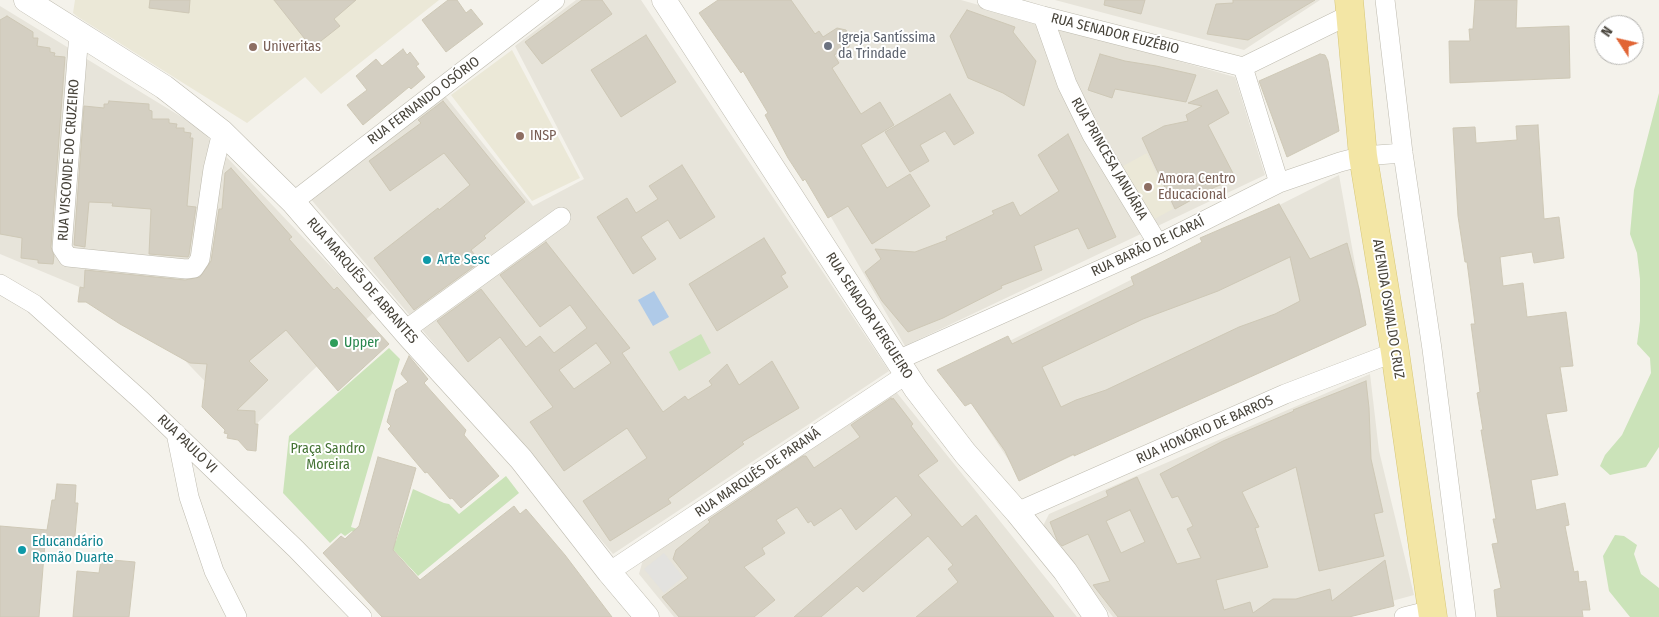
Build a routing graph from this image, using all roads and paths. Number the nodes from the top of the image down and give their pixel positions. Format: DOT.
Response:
graph roads {
  1 [pos="26,0"];
  2 [pos="556,0"];
  3 [pos="664,0"];
  4 [pos="987,0"];
  5 [pos="1385,0"];
  6 [pos="1350,7"];
  7 [pos="51,8"];
  8 [pos="1043,16"];
  9 [pos="79,33"];
  10 [pos="1243,67"];
  11 [pos="222,132"];
  12 [pos="1403,153"];
  13 [pos="1362,156"];
  14 [pos="1280,183"];
  15 [pos="293,202"];
  16 [pos="560,217"];
  17 [pos="1158,244"];
  18 [pos="0,284"];
  19 [pos="404,331"];
  20 [pos="1395,352"];
  21 [pos="902,367"];
  22 [pos="176,433"];
  23 [pos="1017,512"];
  24 [pos="609,572"];
  25 [pos="1433,613"];
  26 [pos="236,617"];
  27 [pos="362,617"];
  28 [pos="647,617"];
  29 [pos="1096,617"];
  30 [pos="1404,617"];
  31 [pos="1466,617"];
  1 -- 7 [label="street, RUA MARQUÊS DE ABRANTES"];
  2 -- 15 [label="street, RUA FERNANDO OSÓRIO"];
  3 -- 21 [label="street, RUA SENADOR VERGUEIRO"];
  4 -- 8 [label="street, RUA SENADOR EUZÉBIO"];
  5 -- 12 [label="street"];
  6 -- 10 [label="street"];
  6 -- 13 [label="main road, AVENIDA OSWALDO CRUZ"];
  7 -- 9 [label="street, RUA MARQUÊS DE ABRANTES"];
  8 -- 10 [label="street, RUA SENADOR EUZÉBIO"];
  8 -- 17 [label="street, RUA PRINCESA JANUÁRIA"];
  9 -- 11 [label="street, RUA MARQUÊS DE ABRANTES"];
  9 -- 11 [label="street, RUA VISCONDE DO CRUZEIRO"];
  10 -- 14 [label="street"];
  11 -- 15 [label="street, RUA MARQUÊS DE ABRANTES"];
  12 -- 13 [label="street, RUA BARÃO DE ICARAÍ"];
  12 -- 31 [label="street"];
  13 -- 14 [label="street, RUA BARÃO DE ICARAÍ"];
  13 -- 20 [label="main road, AVENIDA OSWALDO CRUZ"];
  14 -- 17 [label="street, RUA BARÃO DE ICARAÍ"];
  15 -- 19 [label="street, RUA MARQUÊS DE ABRANTES"];
  16 -- 19 [label="street"];
  17 -- 21 [label="street, RUA BARÃO DE ICARAÍ"];
  18 -- 22 [label="street, RUA PAULO VI"];
  19 -- 24 [label="street, RUA MARQUÊS DE ABRANTES"];
  20 -- 23 [label="street, RUA HONÓRIO DE BARROS"];
  20 -- 25 [label="main road, AVENIDA OSWALDO CRUZ"];
  21 -- 23 [label="street, RUA SENADOR VERGUEIRO"];
  21 -- 24 [label="street, RUA MARQUÊS DE PARANÁ"];
  22 -- 26 [label="street"];
  22 -- 27 [label="street, RUA PAULO VI"];
  23 -- 29 [label="street, RUA SENADOR VERGUEIRO"];
  24 -- 28 [label="street, RUA MARQUÊS DE ABRANTES"];
  25 -- 30 [label="street"];
}
